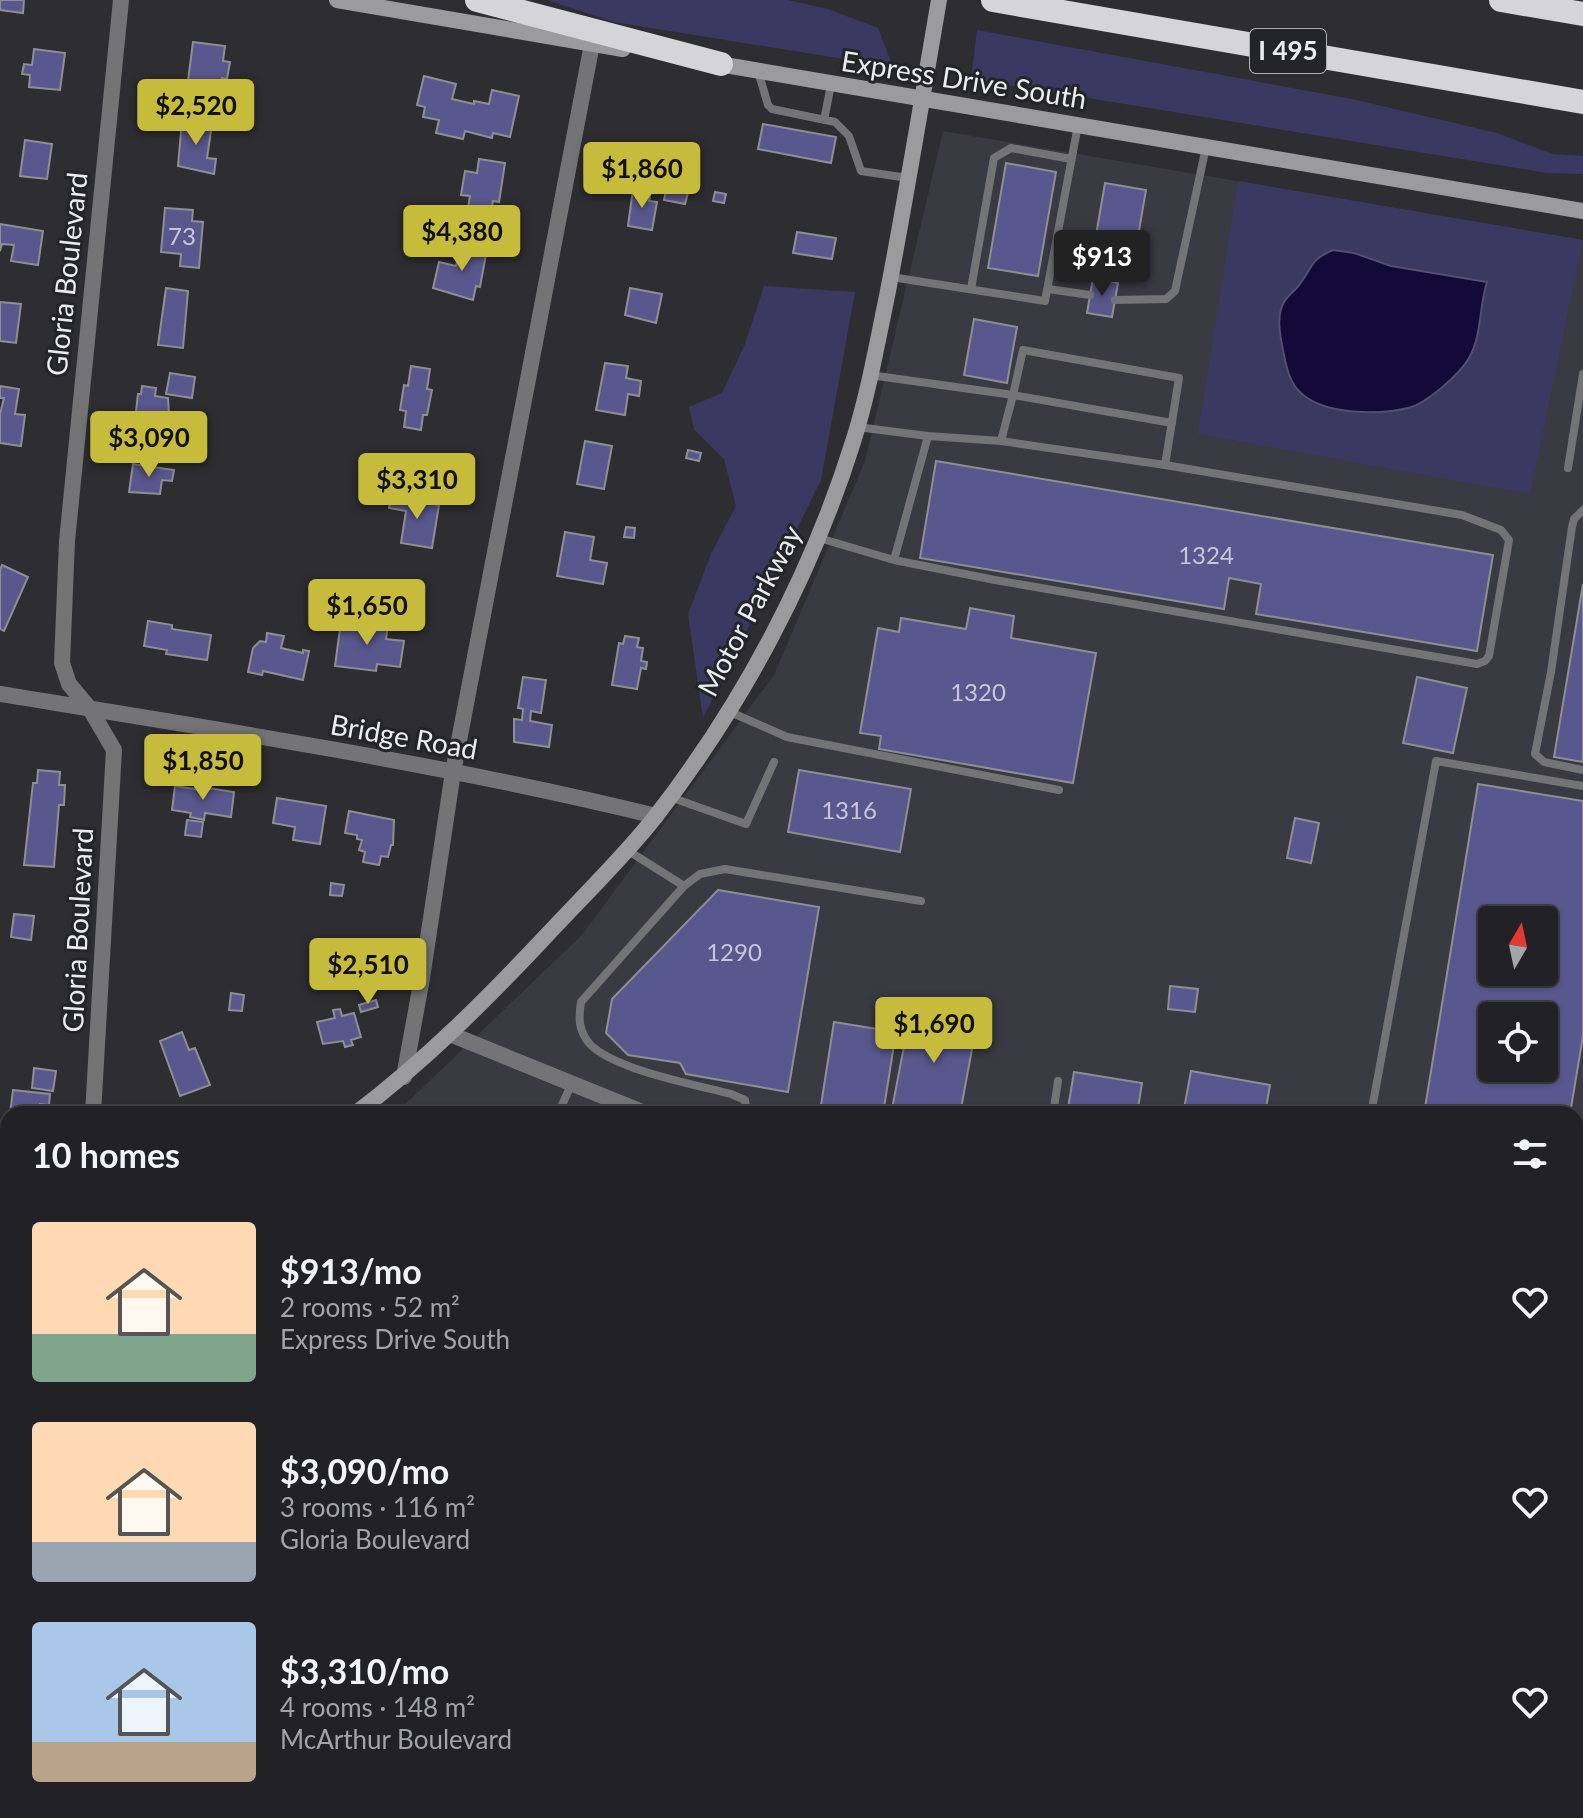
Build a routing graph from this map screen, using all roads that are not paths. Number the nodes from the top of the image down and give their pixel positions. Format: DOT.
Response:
graph roads {
  1 [pos="121,0"];
  2 [pos="337,0"];
  3 [pos="477,0"];
  4 [pos="939,0"];
  5 [pos="993,0"];
  6 [pos="1501,0"];
  7 [pos="1583,14"];
  8 [pos="592,44"];
  9 [pos="721,64"];
  10 [pos="758,71"];
  11 [pos="831,85"];
  12 [pos="922,98"];
  13 [pos="1583,102"];
  14 [pos="824,120"];
  15 [pos="1078,125"];
  16 [pos="1206,147"];
  17 [pos="1071,159"];
  18 [pos="909,179"];
  19 [pos="990,182"];
  20 [pos="1002,184"];
  21 [pos="1053,193"];
  22 [pos="1064,195"];
  23 [pos="1583,211"];
  24 [pos="985,212"];
  25 [pos="997,214"];
  26 [pos="1048,222"];
  27 [pos="1059,224"];
  28 [pos="978,247"];
  29 [pos="991,249"];
  30 [pos="1042,258"];
  31 [pos="1052,260"];
  32 [pos="891,277"];
  33 [pos="971,289"];
  34 [pos="1048,289"];
  35 [pos="1090,295"];
  36 [pos="1115,300"];
  37 [pos="1583,374"];
  38 [pos="870,375"];
  39 [pos="1013,395"];
  40 [pos="1172,423"];
  41 [pos="857,427"];
  42 [pos="928,436"];
  43 [pos="1001,441"];
  44 [pos="1165,465"];
  45 [pos="1568,468"];
  46 [pos="1583,510"];
  47 [pos="819,538"];
  48 [pos="894,560"];
  49 [pos="0,694"];
  50 [pos="90,709"];
  51 [pos="728,710"];
  52 [pos="774,762"];
  53 [pos="1583,770"];
  54 [pos="453,772"];
  55 [pos="1583,786"];
  56 [pos="1059,790"];
  57 [pos="669,797"];
  58 [pos="656,816"];
  59 [pos="626,850"];
  60 [pos="684,886"];
  61 [pos="921,901"];
  62 [pos="450,1034"];
  63 [pos="404,1077"];
  64 [pos="1058,1081"];
  65 [pos="571,1085"];
  66 [pos="93,1106"];
  67 [pos="366,1106"];
  68 [pos="562,1106"];
  69 [pos="626,1106"];
  70 [pos="746,1106"];
  71 [pos="1054,1106"];
  72 [pos="1372,1106"];
  1 -- 50 [label="street, Gloria Boulevard"];
  2 -- 8 [label="main road, Express Drive South"];
  3 -- 9 [label="highway"];
  4 -- 12 [label="main road, Motor Parkway"];
  5 -- 13 [label="highway, I 495"];
  6 -- 7 [label="highway"];
  8 -- 9 [label="main road, Express Drive South"];
  8 -- 54 [label="street"];
  9 -- 10 [label="main road, Express Drive South"];
  10 -- 11 [label="main road, Express Drive South"];
  10 -- 14 [label="lane"];
  11 -- 12 [label="main road, Express Drive South"];
  11 -- 14 [label="lane"];
  12 -- 15 [label="main road, Express Drive South"];
  12 -- 18 [label="main road, Motor Parkway"];
  14 -- 18 [label="lane"];
  15 -- 16 [label="main road, Express Drive South"];
  15 -- 17 [label="lane"];
  16 -- 23 [label="main road, Express Drive South"];
  16 -- 36 [label="lane"];
  17 -- 19 [label="lane"];
  17 -- 22 [label="lane"];
  18 -- 32 [label="main road, Motor Parkway"];
  19 -- 20 [label="lane"];
  19 -- 24 [label="lane"];
  21 -- 22 [label="lane"];
  22 -- 27 [label="lane"];
  24 -- 25 [label="lane"];
  24 -- 28 [label="lane"];
  26 -- 27 [label="lane"];
  27 -- 31 [label="lane"];
  28 -- 29 [label="lane"];
  28 -- 33 [label="lane"];
  30 -- 31 [label="lane"];
  31 -- 34 [label="lane"];
  32 -- 33 [label="lane"];
  32 -- 38 [label="main road, Motor Parkway"];
  33 -- 34 [label="lane"];
  34 -- 35 [label="lane"];
  37 -- 45 [label="lane"];
  38 -- 39 [label="lane"];
  38 -- 41 [label="main road, Motor Parkway"];
  39 -- 40 [label="lane"];
  39 -- 40 [label="lane"];
  39 -- 43 [label="lane"];
  40 -- 44 [label="lane"];
  41 -- 42 [label="lane"];
  41 -- 47 [label="main road, Motor Parkway"];
  42 -- 43 [label="lane"];
  42 -- 48 [label="lane"];
  43 -- 44 [label="lane"];
  44 -- 48 [label="lane"];
  46 -- 53 [label="lane"];
  47 -- 48 [label="lane"];
  47 -- 51 [label="main road, Motor Parkway"];
  49 -- 50 [label="street, Bridge Road"];
  50 -- 54 [label="street, Bridge Road"];
  50 -- 66 [label="street, Gloria Boulevard"];
  51 -- 56 [label="lane"];
  51 -- 57 [label="main road, Motor Parkway"];
  52 -- 57 [label="lane"];
  54 -- 58 [label="street, Bridge Road"];
  54 -- 63 [label="street"];
  55 -- 72 [label="lane"];
  57 -- 58 [label="main road, Motor Parkway"];
  58 -- 59 [label="main road, Motor Parkway"];
  59 -- 60 [label="lane"];
  59 -- 62 [label="main road, Motor Parkway"];
  60 -- 61 [label="lane"];
  60 -- 70 [label="lane"];
  62 -- 63 [label="main road, Motor Parkway"];
  62 -- 65 [label="street"];
  63 -- 67 [label="main road, Motor Parkway"];
  64 -- 71 [label="lane"];
  65 -- 68 [label="lane"];
  65 -- 69 [label="street"];
}
